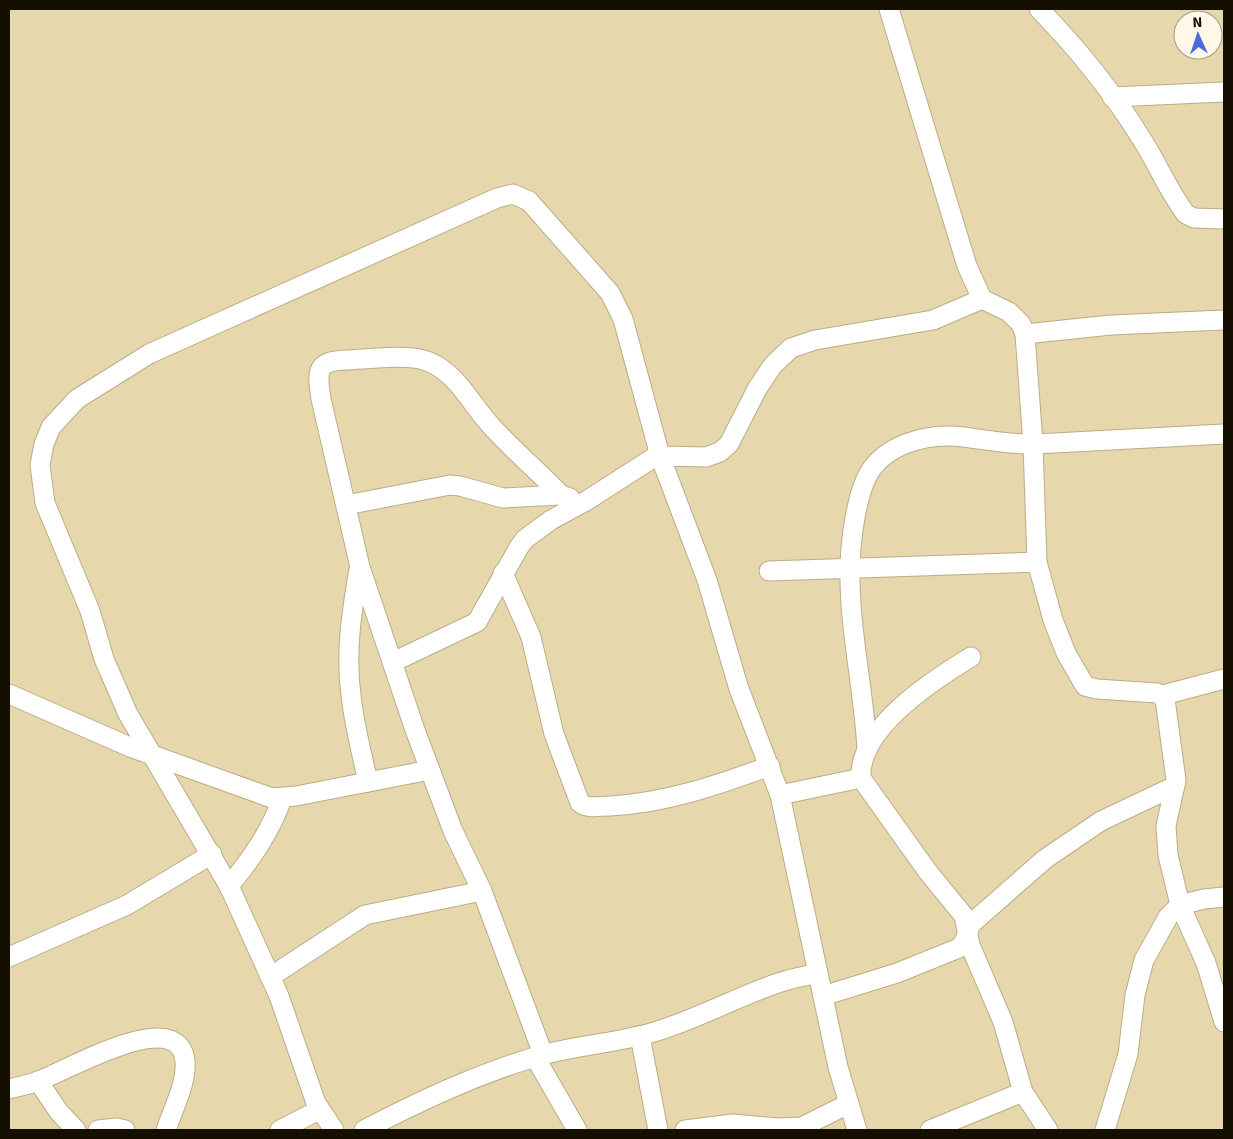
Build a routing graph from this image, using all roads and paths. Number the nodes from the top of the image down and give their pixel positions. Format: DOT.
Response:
graph roads {
  1 [pos="889,9"];
  2 [pos="1039,9"];
  3 [pos="1224,92"];
  4 [pos="1112,97"];
  5 [pos="1224,219"];
  6 [pos="982,299"];
  7 [pos="1224,320"];
  8 [pos="1025,334"];
  9 [pos="1224,434"];
  10 [pos="1033,444"];
  11 [pos="660,456"];
  12 [pos="561,495"];
  13 [pos="586,501"];
  14 [pos="346,506"];
  15 [pos="1037,562"];
  16 [pos="360,567"];
  17 [pos="850,569"];
  18 [pos="770,571"];
  19 [pos="503,573"];
  20 [pos="971,657"];
  21 [pos="393,662"];
  22 [pos="1224,679"];
  23 [pos="9,694"];
  24 [pos="1163,696"];
  25 [pos="866,750"];
  26 [pos="155,757"];
  27 [pos="770,766"];
  28 [pos="430,770"];
  29 [pos="861,778"];
  30 [pos="368,782"];
  31 [pos="1175,786"];
  32 [pos="780,795"];
  33 [pos="282,799"];
  34 [pos="212,854"];
  35 [pos="230,886"];
  36 [pos="482,891"];
  37 [pos="1224,898"];
  38 [pos="1180,905"];
  39 [pos="967,929"];
  40 [pos="9,957"];
  41 [pos="818,973"];
  42 [pos="270,977"];
  43 [pos="823,996"];
  44 [pos="1223,1016"];
  45 [pos="640,1036"];
  46 [pos="539,1056"];
  47 [pos="38,1081"];
  48 [pos="9,1089"];
  49 [pos="1023,1092"];
  50 [pos="848,1104"];
  51 [pos="320,1110"];
  52 [pos="76,1130"];
  53 [pos="98,1130"];
  54 [pos="125,1130"];
  55 [pos="166,1130"];
  56 [pos="280,1130"];
  57 [pos="334,1130"];
  58 [pos="364,1130"];
  59 [pos="577,1130"];
  60 [pos="658,1130"];
  61 [pos="685,1130"];
  62 [pos="858,1130"];
  63 [pos="930,1130"];
  64 [pos="1048,1130"];
  65 [pos="1105,1130"];
  1 -- 6 [label="street"];
  2 -- 4 [label="street"];
  3 -- 4 [label="street"];
  4 -- 5 [label="street"];
  6 -- 8 [label="street"];
  6 -- 11 [label="street"];
  7 -- 8 [label="street"];
  8 -- 10 [label="street"];
  9 -- 10 [label="street"];
  10 -- 15 [label="street"];
  10 -- 17 [label="street"];
  11 -- 13 [label="street"];
  11 -- 26 [label="street"];
  11 -- 27 [label="street"];
  12 -- 13 [label="street"];
  12 -- 14 [label="street"];
  12 -- 14 [label="street"];
  13 -- 19 [label="street"];
  14 -- 16 [label="street"];
  15 -- 17 [label="street"];
  15 -- 24 [label="street"];
  16 -- 21 [label="street"];
  16 -- 30 [label="street"];
  17 -- 18 [label="street"];
  17 -- 25 [label="street"];
  19 -- 21 [label="street"];
  19 -- 27 [label="street"];
  20 -- 25 [label="street"];
  21 -- 28 [label="street"];
  22 -- 24 [label="street"];
  23 -- 26 [label="street"];
  24 -- 31 [label="street"];
  25 -- 29 [label="street"];
  26 -- 33 [label="street"];
  26 -- 34 [label="street"];
  27 -- 32 [label="street"];
  28 -- 30 [label="street"];
  28 -- 36 [label="street"];
  29 -- 32 [label="street"];
  29 -- 39 [label="street"];
  30 -- 33 [label="street"];
  31 -- 38 [label="street"];
  31 -- 39 [label="street"];
  32 -- 41 [label="street"];
  33 -- 35 [label="street"];
  34 -- 35 [label="street"];
  34 -- 40 [label="street"];
  35 -- 42 [label="street"];
  36 -- 42 [label="street"];
  36 -- 46 [label="street"];
  37 -- 38 [label="street"];
  38 -- 44 [label="street"];
  38 -- 65 [label="street"];
  39 -- 43 [label="street"];
  39 -- 49 [label="street"];
  41 -- 43 [label="street"];
  41 -- 45 [label="street"];
  42 -- 51 [label="street"];
  43 -- 50 [label="street"];
  45 -- 46 [label="street"];
  45 -- 60 [label="street"];
  46 -- 58 [label="street"];
  46 -- 59 [label="street"];
  47 -- 48 [label="street"];
  47 -- 52 [label="street"];
  47 -- 55 [label="street"];
  49 -- 63 [label="street"];
  49 -- 64 [label="street"];
  50 -- 61 [label="street"];
  50 -- 62 [label="street"];
  51 -- 56 [label="street"];
  51 -- 57 [label="street"];
  53 -- 54 [label="street"];
}
